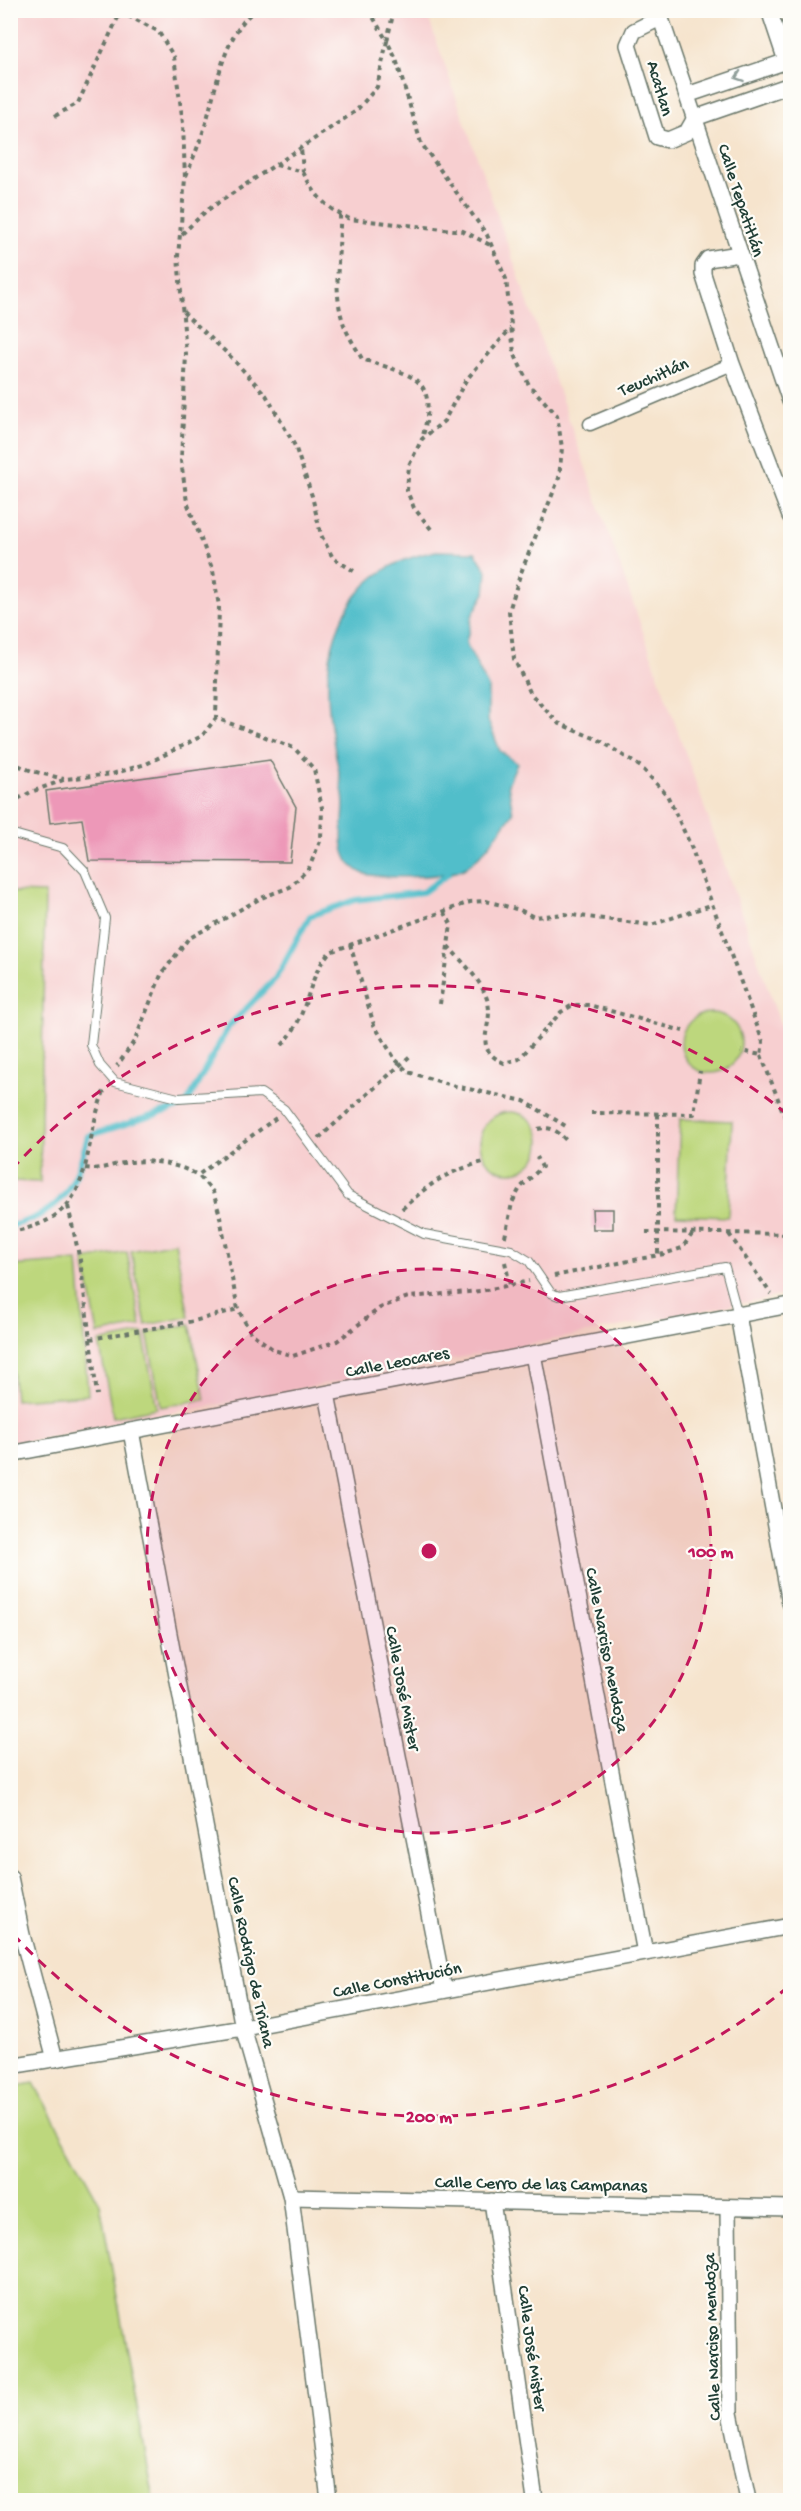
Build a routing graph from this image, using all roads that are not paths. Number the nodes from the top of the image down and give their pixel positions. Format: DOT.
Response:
graph roads {
  1 [pos="769,10"];
  2 [pos="659,14"];
  3 [pos="788,60"];
  4 [pos="790,85"];
  5 [pos="687,95"];
  6 [pos="694,118"];
  7 [pos="739,254"];
  8 [pos="732,364"];
  9 [pos="785,365"];
  10 [pos="790,401"];
  11 [pos="590,424"];
  12 [pos="790,516"];
  13 [pos="10,833"];
  14 [pos="785,1306"];
  15 [pos="738,1315"];
  16 [pos="533,1354"];
  17 [pos="327,1394"];
  18 [pos="131,1431"];
  19 [pos="10,1454"];
  20 [pos="790,1603"];
  21 [pos="10,1877"];
  22 [pos="790,1926"];
  23 [pos="645,1953"];
  24 [pos="444,1990"];
  25 [pos="243,2028"];
  26 [pos="55,2059"];
  27 [pos="10,2066"];
  28 [pos="291,2197"];
  29 [pos="492,2201"];
  30 [pos="728,2207"];
  31 [pos="790,2208"];
  32 [pos="328,2500"];
  33 [pos="535,2500"];
  34 [pos="748,2500"];
  1 -- 3 [label="street"];
  2 -- 5 [label="street, Calle Tepatitlán"];
  2 -- 6 [label="street, Acatlan"];
  3 -- 5 [label="street, one-way"];
  4 -- 6 [label="street"];
  5 -- 6 [label="street, Calle Tepatitlán"];
  6 -- 7 [label="street, Calle Tepatitlán"];
  7 -- 8 [label="street"];
  7 -- 9 [label="street, Calle Tepatitlán"];
  8 -- 11 [label="street, Teuchitlán"];
  8 -- 12 [label="street"];
  9 -- 10 [label="street, Calle Tepatitlán"];
  13 -- 15 [label="lane"];
  14 -- 15 [label="street, Calle Leocares"];
  15 -- 16 [label="street, Calle Leocares"];
  15 -- 20 [label="street"];
  16 -- 17 [label="street, Calle Leocares"];
  16 -- 23 [label="street, Calle Narciso Mendoza"];
  17 -- 18 [label="street, Calle Leocares"];
  17 -- 24 [label="street, Calle José Mister"];
  18 -- 19 [label="street, Calle Leocares"];
  18 -- 25 [label="street, Calle Rodrigo de Triana"];
  21 -- 26 [label="street"];
  22 -- 23 [label="street, Calle Constitución"];
  23 -- 24 [label="street, Calle Constitución"];
  24 -- 25 [label="street, Calle Constitución"];
  25 -- 26 [label="street, Calle Constitución"];
  25 -- 28 [label="street, Calle Rodrigo de Triana"];
  26 -- 27 [label="street, Calle Constitución"];
  28 -- 29 [label="street, Calle Cerro de las Campanas"];
  28 -- 32 [label="street, Calle Rodrigo de Triana"];
  29 -- 30 [label="street, Calle Cerro de las Campanas"];
  29 -- 33 [label="street, Calle José Mister"];
  30 -- 31 [label="street, Calle Cerro de las Campanas"];
  30 -- 34 [label="street, Calle Narciso Mendoza"];
}
